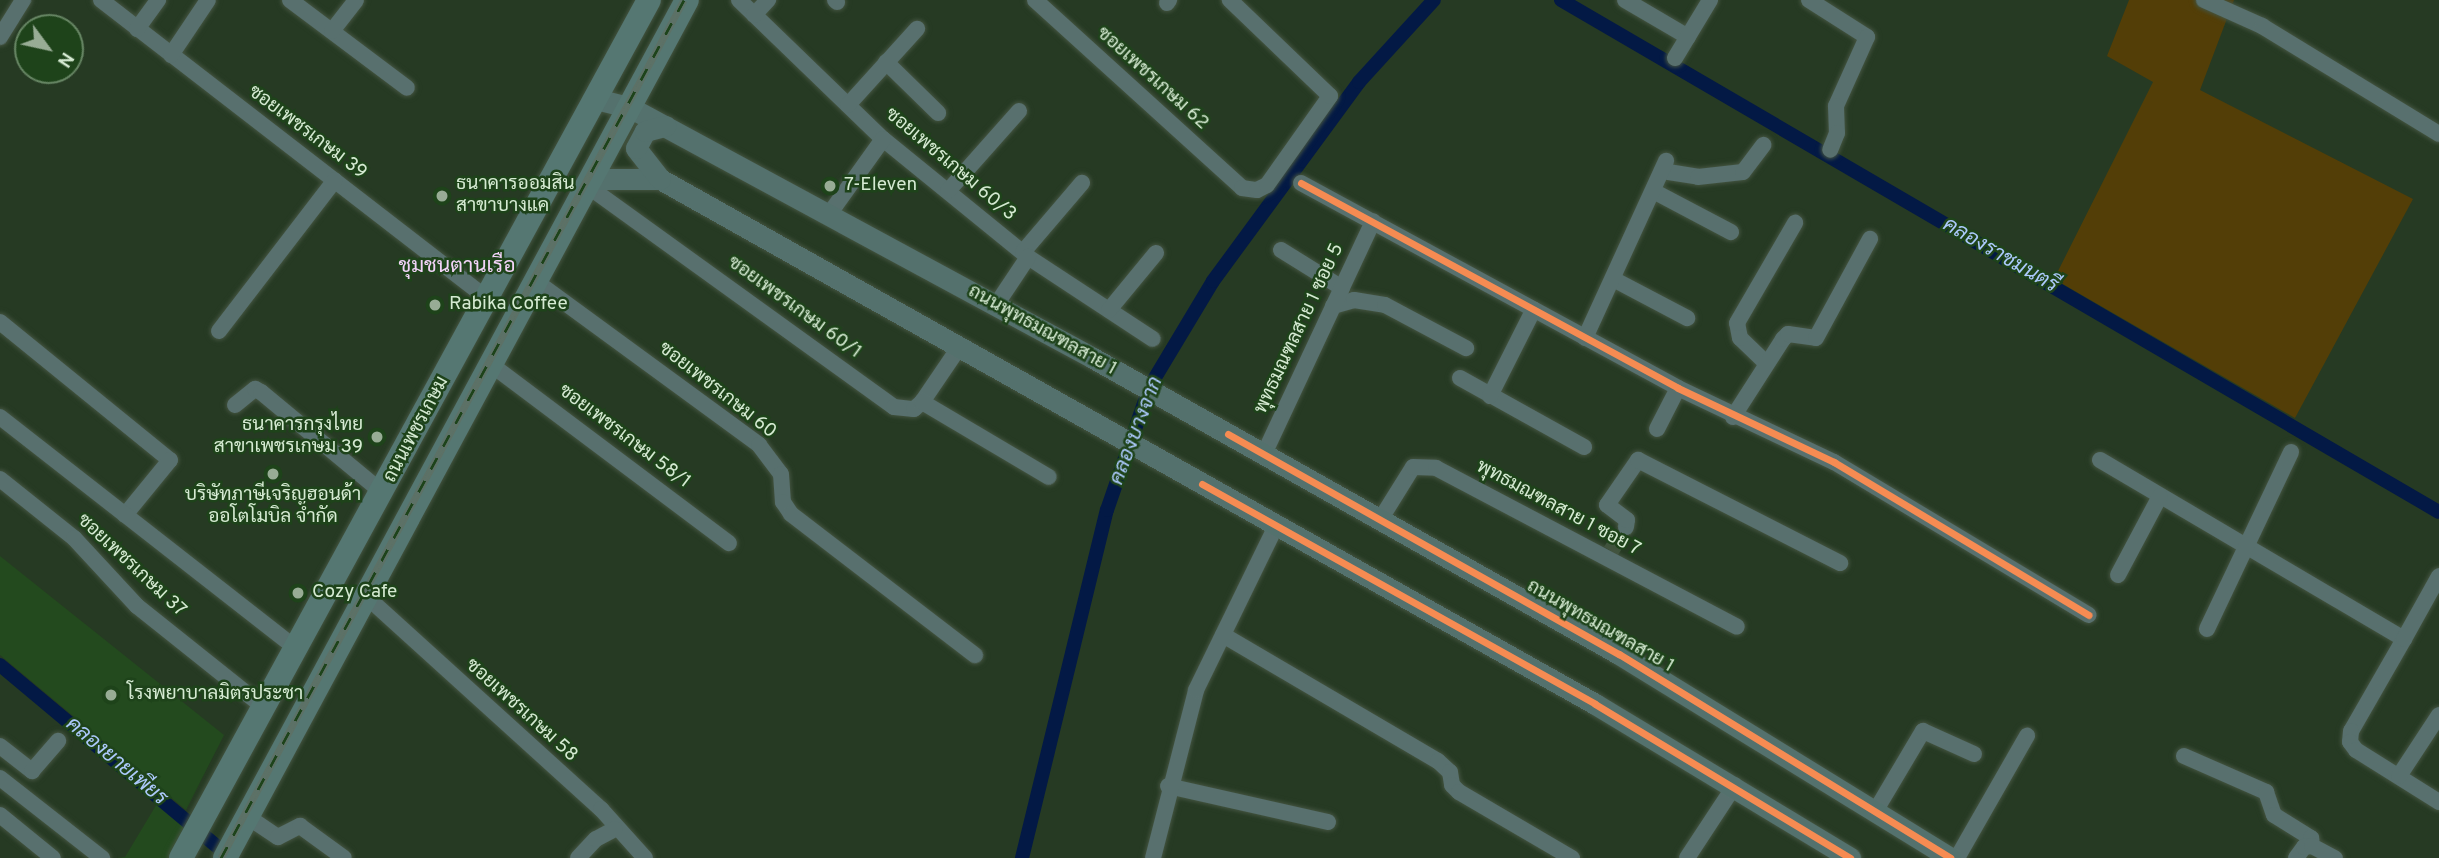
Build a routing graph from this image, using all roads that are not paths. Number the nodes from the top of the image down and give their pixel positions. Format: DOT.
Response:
graph roads {
  1 [pos="23,0"];
  2 [pos="101,0"];
  3 [pos="158,0"];
  4 [pos="208,0"];
  5 [pos="356,0"];
  6 [pos="649,0"];
  7 [pos="687,0"];
  8 [pos="739,0"];
  9 [pos="768,0"];
  10 [pos="1035,0"];
  11 [pos="1230,0"];
  12 [pos="1625,0"];
  13 [pos="1710,0"];
  14 [pos="1809,0"];
  15 [pos="2204,0"];
  16 [pos="296,2"];
  17 [pos="754,15"];
  18 [pos="137,29"];
  19 [pos="917,29"];
  20 [pos="332,31"];
  21 [pos="0,37"];
  22 [pos="1688,37"];
  23 [pos="171,55"];
  24 [pos="1675,58"];
  25 [pos="886,62"];
  26 [pos="407,88"];
  27 [pos="596,99"];
  28 [pos="848,105"];
  29 [pos="631,108"];
  30 [pos="1019,111"];
  31 [pos="938,113"];
  32 [pos="665,126"];
  33 [pos="2439,134"];
  34 [pos="883,139"];
  35 [pos="1763,145"];
  36 [pos="1830,150"];
  37 [pos="660,179"];
  38 [pos="335,180"];
  39 [pos="591,183"];
  40 [pos="1082,183"];
  41 [pos="1301,183"];
  42 [pos="948,191"];
  43 [pos="1655,192"];
  44 [pos="830,213"];
  45 [pos="1373,221"];
  46 [pos="1795,223"];
  47 [pos="1731,232"];
  48 [pos="1870,239"];
  49 [pos="1281,250"];
  50 [pos="1156,253"];
  51 [pos="1026,254"];
  52 [pos="1613,279"];
  53 [pos="538,283"];
  54 [pos="1342,288"];
  55 [pos="488,299"];
  56 [pos="996,305"];
  57 [pos="1334,306"];
  58 [pos="1534,309"];
  59 [pos="1109,310"];
  60 [pos="1688,318"];
  61 [pos="0,322"];
  62 [pos="219,331"];
  63 [pos="1585,338"];
  64 [pos="1153,339"];
  65 [pos="960,346"];
  66 [pos="1466,348"];
  67 [pos="1766,363"];
  68 [pos="493,366"];
  69 [pos="1460,378"];
  70 [pos="1678,388"];
  71 [pos="1490,396"];
  72 [pos="922,402"];
  73 [pos="235,405"];
  74 [pos="1733,416"];
  75 [pos="0,417"];
  76 [pos="1657,429"];
  77 [pos="1584,447"];
  78 [pos="2291,452"];
  79 [pos="1264,454"];
  80 [pos="2101,460"];
  81 [pos="1049,477"];
  82 [pos="0,479"];
  83 [pos="2160,496"];
  84 [pos="381,497"];
  85 [pos="413,513"];
  86 [pos="125,515"];
  87 [pos="1380,520"];
  88 [pos="367,524"];
  89 [pos="1277,524"];
  90 [pos="1626,527"];
  91 [pos="397,542"];
  92 [pos="729,543"];
  93 [pos="2249,548"];
  94 [pos="1840,563"];
  95 [pos="2118,575"];
  96 [pos="2439,576"];
  97 [pos="367,597"];
  98 [pos="2089,615"];
  99 [pos="1737,627"];
  100 [pos="2207,629"];
  101 [pos="1223,635"];
  102 [pos="2404,639"];
  103 [pos="298,650"];
  104 [pos="975,655"];
  105 [pos="265,708"];
  106 [pos="2439,715"];
  107 [pos="2027,736"];
  108 [pos="58,741"];
  109 [pos="0,746"];
  110 [pos="1974,754"];
  111 [pos="2183,756"];
  112 [pos="22,763"];
  113 [pos="2399,776"];
  114 [pos="3,780"];
  115 [pos="1735,785"];
  116 [pos="1168,786"];
  117 [pos="2439,802"];
  118 [pos="1875,810"];
  119 [pos="0,815"];
  120 [pos="248,817"];
  121 [pos="1328,822"];
  122 [pos="615,829"];
  123 [pos="2312,846"];
  124 [pos="229,852"];
  125 [pos="53,858"];
  126 [pos="102,858"];
  127 [pos="181,858"];
  128 [pos="344,858"];
  129 [pos="578,858"];
  130 [pos="645,858"];
  131 [pos="1153,858"];
  132 [pos="1572,858"];
  133 [pos="1687,858"];
  134 [pos="1850,858"];
  135 [pos="1950,858"];
  136 [pos="1957,858"];
  137 [pos="2296,858"];
  138 [pos="2335,858"];
  1 -- 21 [label="street"];
  2 -- 18 [label="street, ซอยเพชรเกษม 39"];
  3 -- 18 [label="street"];
  4 -- 23 [label="street"];
  5 -- 20 [label="street"];
  6 -- 27 [label="main road, ถนนเพชรเกษม"];
  7 -- 29 [label="main road, ถนนเพชรเกษม"];
  8 -- 17 [label="street, ซอยเพชรเกษม 60/3"];
  9 -- 17 [label="street"];
  10 -- 11 [label="street, ซอยเพชรเกษม 62"];
  12 -- 22 [label="street"];
  13 -- 22 [label="street"];
  14 -- 36 [label="street"];
  15 -- 33 [label="street"];
  16 -- 20 [label="street"];
  17 -- 28 [label="street, ซอยเพชรเกษม 60/3"];
  18 -- 23 [label="street, ซอยเพชรเกษม 39"];
  19 -- 25 [label="street"];
  20 -- 26 [label="street"];
  22 -- 24 [label="street"];
  23 -- 38 [label="street, ซอยเพชรเกษม 39"];
  25 -- 28 [label="street"];
  25 -- 31 [label="street"];
  27 -- 29 [label="main road, ถนนพุทธมณฑลสาย 1"];
  27 -- 55 [label="main road, ถนนเพชรเกษม"];
  28 -- 34 [label="street, ซอยเพชรเกษม 60/3"];
  29 -- 32 [label="main road, ถนนพุทธมณฑลสาย 1"];
  29 -- 39 [label="main road, ถนนเพชรเกษม"];
  30 -- 42 [label="street"];
  32 -- 37 [label="main road"];
  32 -- 44 [label="main road, ถนนพุทธมณฑลสาย 1"];
  34 -- 42 [label="street, ซอยเพชรเกษม 60/3"];
  34 -- 44 [label="street"];
  35 -- 43 [label="street"];
  37 -- 39 [label="main road"];
  37 -- 65 [label="main road"];
  38 -- 55 [label="street, ซอยเพชรเกษม 39"];
  38 -- 62 [label="street"];
  39 -- 53 [label="main road, ถนนเพชรเกษม"];
  39 -- 72 [label="street, ซอยเพชรเกษม 60/1"];
  40 -- 51 [label="street"];
  41 -- 45 [label="street"];
  42 -- 51 [label="street, ซอยเพชรเกษม 60/3"];
  43 -- 47 [label="street"];
  43 -- 52 [label="street"];
  44 -- 56 [label="main road, ถนนพุทธมณฑลสาย 1"];
  45 -- 54 [label="street, พุทธมณฑลสาย 1 ซอย 5"];
  45 -- 58 [label="street"];
  46 -- 67 [label="street"];
  48 -- 67 [label="street"];
  49 -- 54 [label="street"];
  50 -- 59 [label="street"];
  51 -- 56 [label="street"];
  51 -- 59 [label="street, ซอยเพชรเกษม 60/3"];
  52 -- 60 [label="street"];
  52 -- 63 [label="street"];
  53 -- 68 [label="main road, ถนนเพชรเกษม"];
  53 -- 104 [label="street, ซอยเพชรเกษม 60"];
  54 -- 57 [label="street, พุทธมณฑลสาย 1 ซอย 5"];
  55 -- 84 [label="main road, ถนนเพชรเกษม"];
  56 -- 79 [label="main road, ถนนพุทธมณฑลสาย 1"];
  57 -- 66 [label="street"];
  57 -- 79 [label="street, พุทธมณฑลสาย 1 ซอย 5"];
  58 -- 63 [label="street"];
  58 -- 71 [label="street"];
  59 -- 64 [label="street, ซอยเพชรเกษม 60/3"];
  61 -- 86 [label="street"];
  63 -- 70 [label="street"];
  65 -- 72 [label="street"];
  65 -- 89 [label="main road"];
  67 -- 74 [label="street"];
  68 -- 85 [label="main road, ถนนเพชรเกษม"];
  68 -- 92 [label="street, ซอยเพชรเกษม 58/1"];
  69 -- 71 [label="street"];
  70 -- 74 [label="street"];
  70 -- 76 [label="street"];
  71 -- 77 [label="street"];
  72 -- 81 [label="street"];
  73 -- 84 [label="street"];
  74 -- 98 [label="street"];
  75 -- 86 [label="street"];
  78 -- 93 [label="street"];
  79 -- 87 [label="main road, ถนนพุทธมณฑลสาย 1"];
  80 -- 83 [label="street"];
  82 -- 105 [label="street, ซอยเพชรเกษม 37"];
  83 -- 93 [label="street"];
  83 -- 95 [label="street"];
  84 -- 85 [label="main road"];
  84 -- 88 [label="main road, ถนนเพชรเกษม"];
  85 -- 91 [label="main road, ถนนเพชรเกษม"];
  86 -- 103 [label="street"];
  87 -- 99 [label="street, พุทธมณฑลสาย 1 ซอย 7"];
  87 -- 118 [label="main road, ถนนพุทธมณฑลสาย 1"];
  88 -- 91 [label="main road"];
  88 -- 103 [label="main road, ถนนเพชรเกษม"];
  89 -- 101 [label="street"];
  89 -- 115 [label="main road"];
  90 -- 94 [label="street"];
  91 -- 97 [label="main road, ถนนเพชรเกษม"];
  93 -- 100 [label="street"];
  93 -- 102 [label="street"];
  96 -- 102 [label="street"];
  97 -- 120 [label="main road, ถนนเพชรเกษม"];
  97 -- 122 [label="street, ซอยเพชรเกษม 58"];
  101 -- 116 [label="street"];
  101 -- 132 [label="street"];
  102 -- 113 [label="street"];
  103 -- 105 [label="main road, ถนนเพชรเกษม"];
  105 -- 127 [label="main road, ถนนเพชรเกษม"];
  106 -- 113 [label="street"];
  107 -- 136 [label="street"];
  108 -- 112 [label="street"];
  109 -- 112 [label="street"];
  110 -- 118 [label="street"];
  111 -- 123 [label="street"];
  112 -- 114 [label="street"];
  113 -- 117 [label="street"];
  114 -- 126 [label="street"];
  115 -- 133 [label="street"];
  115 -- 134 [label="main road"];
  116 -- 121 [label="street"];
  116 -- 131 [label="street"];
  118 -- 135 [label="main road, ถนนพุทธมณฑลสาย 1"];
  119 -- 125 [label="street"];
  120 -- 124 [label="main road, ถนนเพชรเกษม"];
  120 -- 128 [label="street"];
  122 -- 129 [label="street"];
  122 -- 130 [label="street, ซอยเพชรเกษม 58"];
  123 -- 137 [label="street"];
  123 -- 138 [label="street"];
}
